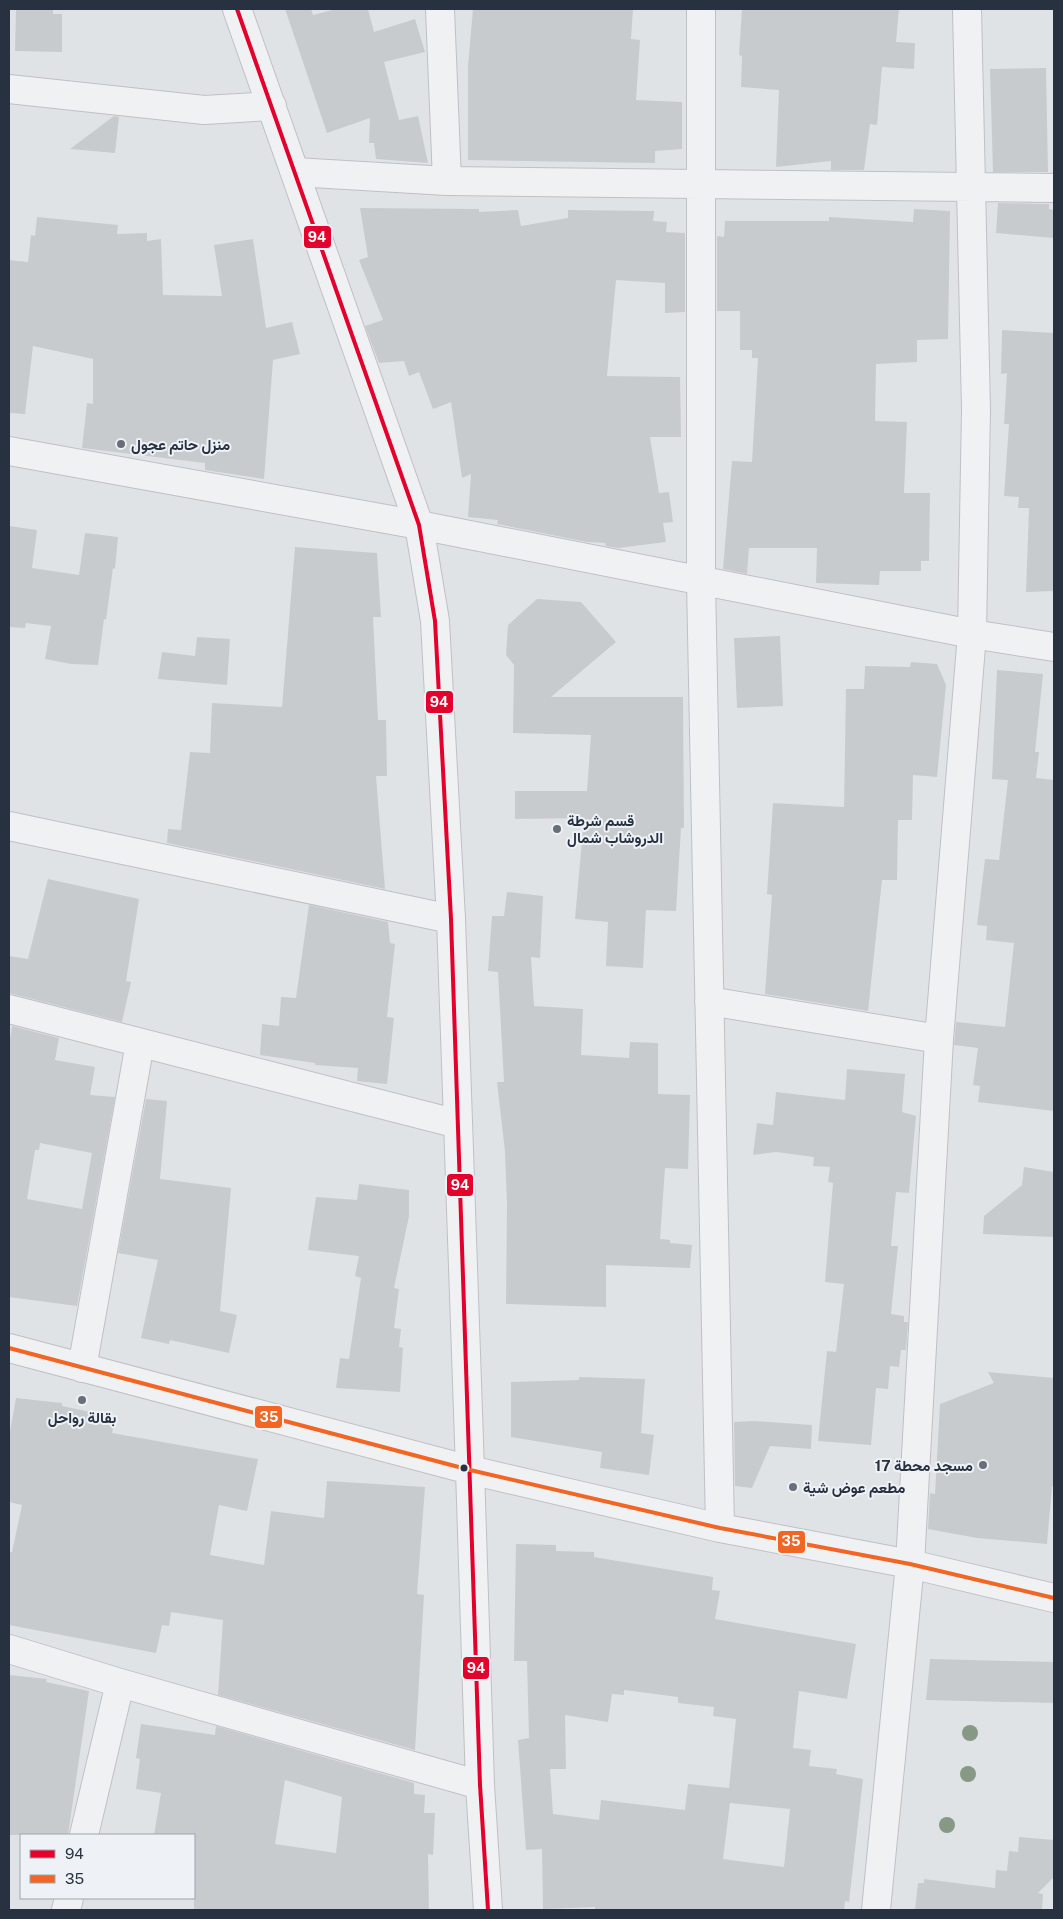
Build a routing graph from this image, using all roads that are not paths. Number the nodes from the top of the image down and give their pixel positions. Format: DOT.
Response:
graph roads {
  1 [pos="238,9"];
  2 [pos="440,9"];
  3 [pos="701,9"];
  4 [pos="967,9"];
  5 [pos="9,89"];
  6 [pos="272,106"];
  7 [pos="295,172"];
  8 [pos="447,181"];
  9 [pos="703,183"];
  10 [pos="970,186"];
  11 [pos="1054,188"];
  12 [pos="9,451"];
  13 [pos="419,526"];
  14 [pos="701,582"];
  15 [pos="972,634"];
  16 [pos="1054,647"];
  17 [pos="9,826"];
  18 [pos="451,919"];
  19 [pos="709,1001"];
  20 [pos="9,1009"];
  21 [pos="939,1039"];
  22 [pos="140,1043"];
  23 [pos="458,1124"];
  24 [pos="9,1348"];
  25 [pos="82,1368"];
  26 [pos="470,1470"];
  27 [pos="720,1528"];
  28 [pos="910,1564"];
  29 [pos="1054,1598"];
  30 [pos="9,1649"];
  31 [pos="120,1683"];
  32 [pos="480,1785"];
  33 [pos="84,1834"];
  34 [pos="488,1910"];
  35 [pos="876,1910"];
  1 -- 6 [label="street"];
  2 -- 8 [label="street"];
  3 -- 9 [label="street"];
  4 -- 10 [label="street"];
  5 -- 6 [label="street"];
  6 -- 7 [label="street"];
  7 -- 8 [label="street"];
  7 -- 13 [label="street"];
  8 -- 9 [label="street"];
  9 -- 10 [label="street"];
  9 -- 14 [label="street"];
  10 -- 11 [label="street"];
  10 -- 15 [label="street"];
  12 -- 13 [label="street"];
  13 -- 14 [label="street"];
  13 -- 18 [label="street"];
  14 -- 15 [label="street"];
  14 -- 19 [label="street"];
  15 -- 16 [label="street"];
  15 -- 21 [label="street"];
  17 -- 18 [label="street"];
  18 -- 23 [label="street"];
  19 -- 21 [label="street"];
  19 -- 27 [label="street"];
  20 -- 22 [label="street"];
  21 -- 28 [label="street"];
  22 -- 23 [label="street"];
  22 -- 25 [label="street"];
  23 -- 26 [label="street"];
  24 -- 25 [label="street"];
  25 -- 26 [label="street"];
  26 -- 27 [label="street"];
  26 -- 32 [label="street"];
  27 -- 28 [label="street"];
  28 -- 29 [label="street"];
  28 -- 35 [label="street"];
  30 -- 31 [label="street"];
  31 -- 32 [label="street"];
  31 -- 33 [label="street"];
  32 -- 34 [label="street"];
}
